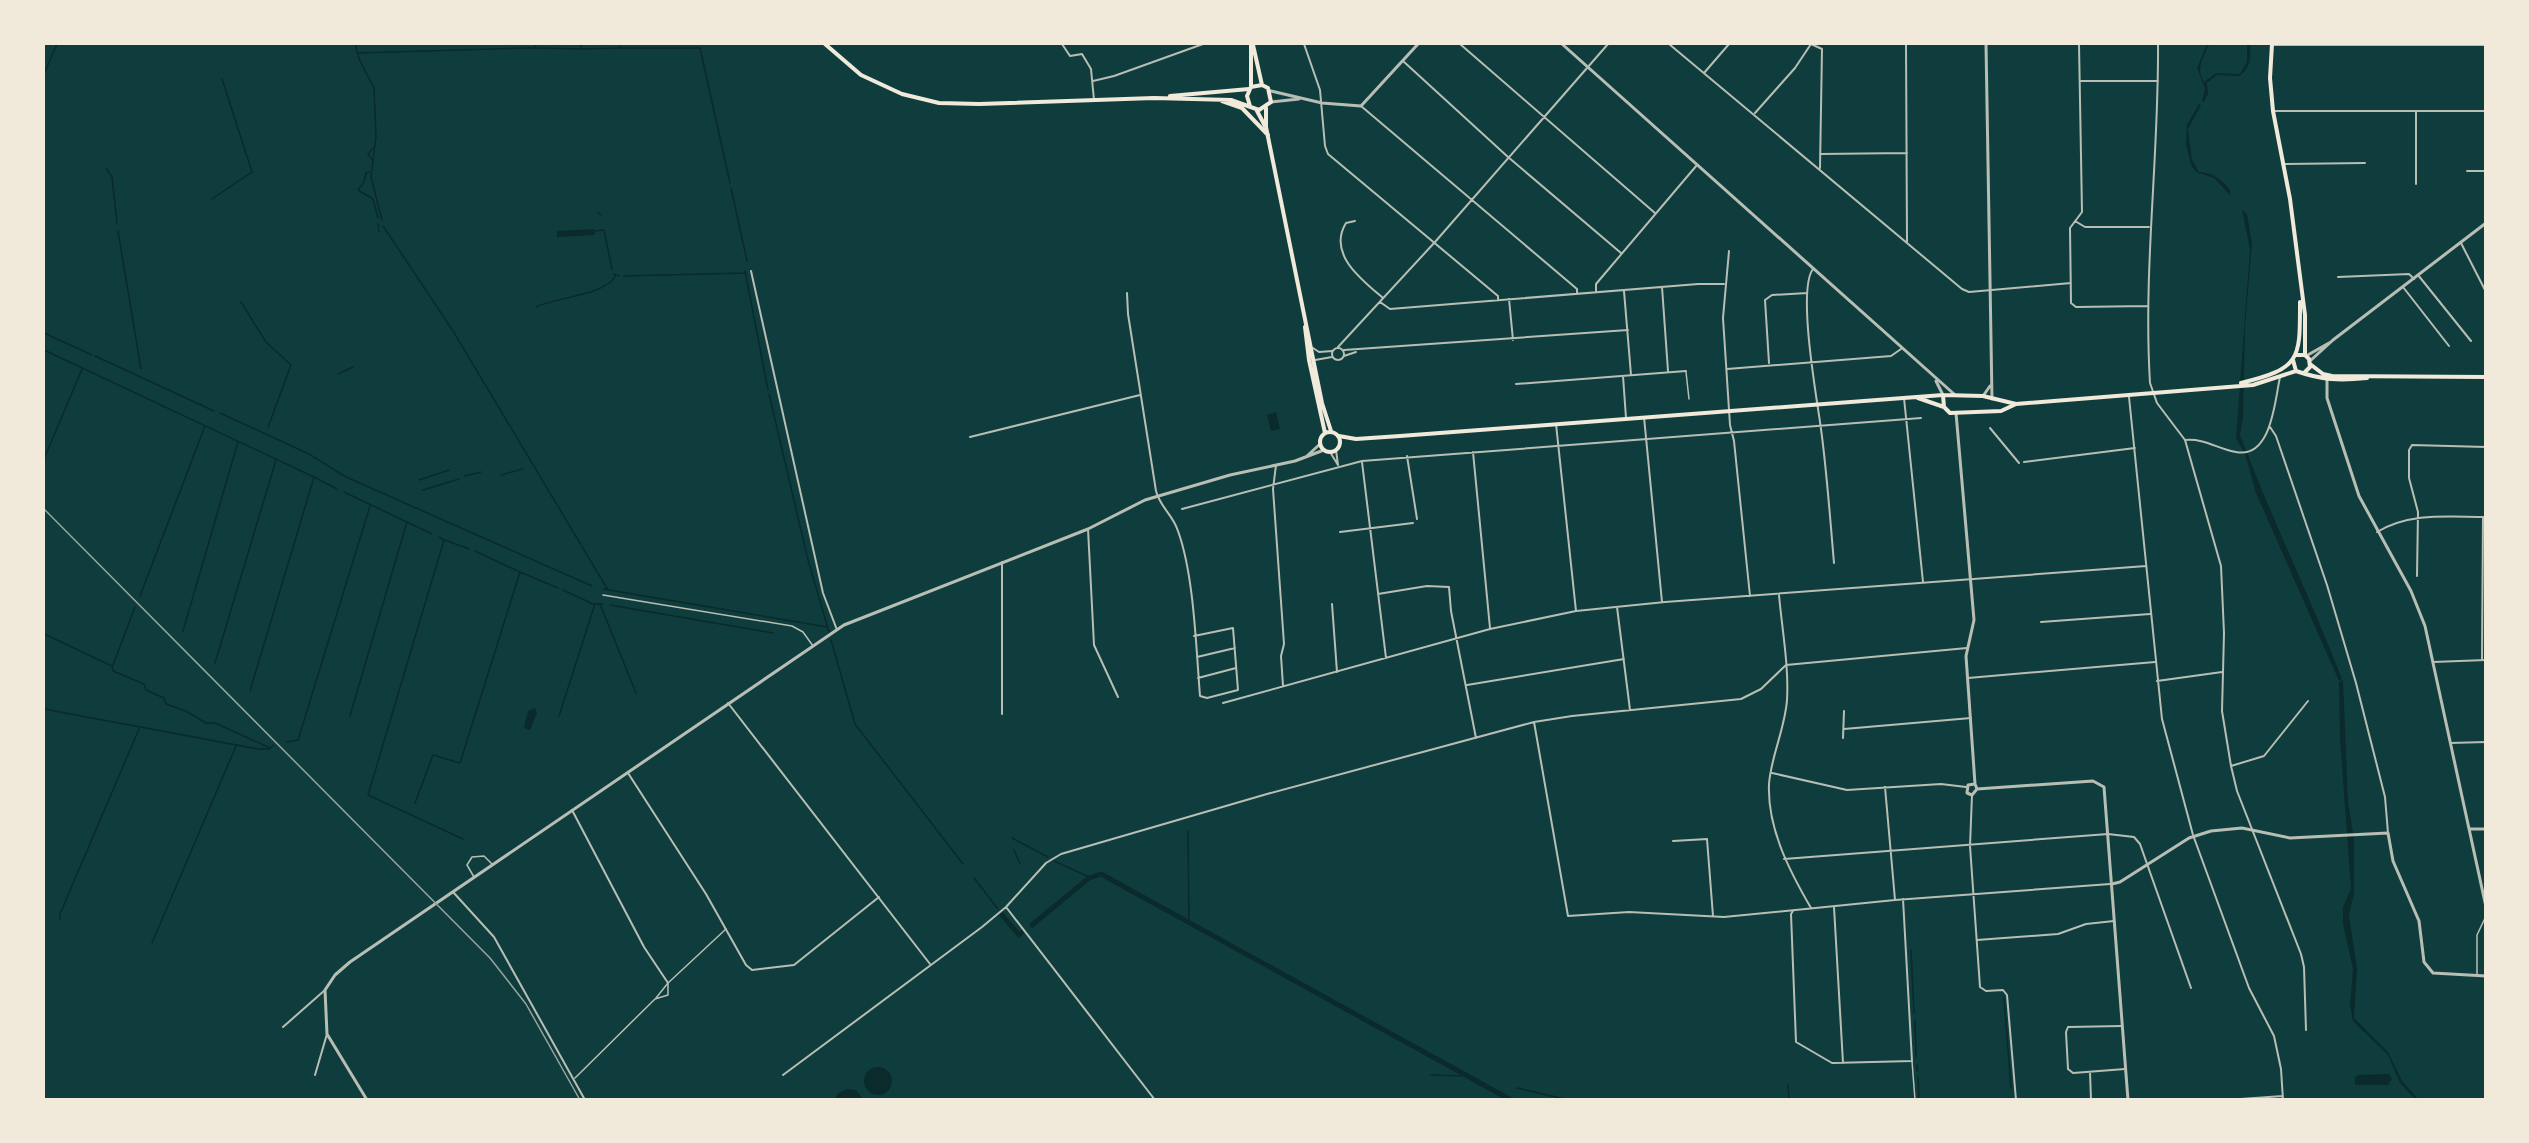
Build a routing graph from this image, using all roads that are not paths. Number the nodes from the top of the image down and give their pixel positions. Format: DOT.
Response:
graph roads {
  1 [pos="825,44"];
  2 [pos="1063,44"];
  3 [pos="1203,44"];
  4 [pos="1251,44"];
  5 [pos="1304,44"];
  6 [pos="1418,44"];
  7 [pos="1460,44"];
  8 [pos="1562,44"];
  9 [pos="1608,44"];
  10 [pos="1669,44"];
  11 [pos="1729,44"];
  12 [pos="1811,44"];
  13 [pos="1821,44"];
  14 [pos="1906,44"];
  15 [pos="1986,44"];
  16 [pos="2079,44"];
  17 [pos="2158,44"];
  18 [pos="2272,44"];
  19 [pos="2486,45"];
  20 [pos="1822,49"];
  21 [pos="1403,61"];
  22 [pos="1588,68"];
  23 [pos="1704,73"];
  24 [pos="1093,81"];
  25 [pos="2081,81"];
  26 [pos="2158,81"];
  27 [pos="1262,85"];
  28 [pos="1250,88"];
  29 [pos="1270,92"];
  30 [pos="1155,98"];
  31 [pos="1300,98"];
  32 [pos="1094,100"];
  33 [pos="1217,100"];
  34 [pos="1271,102"];
  35 [pos="1322,103"];
  36 [pos="1250,106"];
  37 [pos="1361,106"];
  38 [pos="1266,108"];
  39 [pos="1256,109"];
  40 [pos="2273,111"];
  41 [pos="2416,111"];
  42 [pos="2486,111"];
  43 [pos="1754,114"];
  44 [pos="1542,117"];
  45 [pos="1266,127"];
  46 [pos="1268,136"];
  47 [pos="1907,153"];
  48 [pos="1820,154"];
  49 [pos="1508,157"];
  50 [pos="2365,163"];
  51 [pos="2283,164"];
  52 [pos="1697,165"];
  53 [pos="1820,168"];
  54 [pos="2467,171"];
  55 [pos="2486,171"];
  56 [pos="2416,184"];
  57 [pos="1471,199"];
  58 [pos="1655,213"];
  59 [pos="1355,221"];
  60 [pos="2075,221"];
  61 [pos="2486,223"];
  62 [pos="2150,227"];
  63 [pos="1434,242"];
  64 [pos="1907,242"];
  65 [pos="2461,243"];
  66 [pos="1729,251"];
  67 [pos="1621,253"];
  68 [pos="1813,269"];
  69 [pos="751,271"];
  70 [pos="2418,275"];
  71 [pos="2338,277"];
  72 [pos="2414,279"];
  73 [pos="2071,283"];
  74 [pos="1724,284"];
  75 [pos="1662,286"];
  76 [pos="2403,287"];
  77 [pos="1624,290"];
  78 [pos="1989,290"];
  79 [pos="2300,291"];
  80 [pos="1596,292"];
  81 [pos="2486,292"];
  82 [pos="1127,293"];
  83 [pos="1807,293"];
  84 [pos="1577,294"];
  85 [pos="1383,298"];
  86 [pos="1509,299"];
  87 [pos="1498,300"];
  88 [pos="1380,302"];
  89 [pos="2149,306"];
  90 [pos="1304,314"];
  91 [pos="1628,330"];
  92 [pos="1345,338"];
  93 [pos="1513,340"];
  94 [pos="2333,340"];
  95 [pos="2471,341"];
  96 [pos="2449,346"];
  97 [pos="1338,347"];
  98 [pos="1312,348"];
  99 [pos="1343,349"];
  100 [pos="1901,349"];
  101 [pos="1332,351"];
  102 [pos="1359,351"];
  103 [pos="2296,355"];
  104 [pos="2306,355"];
  105 [pos="1344,356"];
  106 [pos="1333,357"];
  107 [pos="1315,360"];
  108 [pos="2293,360"];
  109 [pos="1811,362"];
  110 [pos="2310,363"];
  111 [pos="1769,364"];
  112 [pos="1727,369"];
  113 [pos="1668,371"];
  114 [pos="1686,371"];
  115 [pos="2296,371"];
  116 [pos="2304,372"];
  117 [pos="1631,375"];
  118 [pos="1623,376"];
  119 [pos="2486,376"];
  120 [pos="2280,377"];
  121 [pos="2327,378"];
  122 [pos="1936,379"];
  123 [pos="1516,384"];
  124 [pos="1991,384"];
  125 [pos="2232,386"];
  126 [pos="2152,392"];
  127 [pos="2129,394"];
  128 [pos="1140,395"];
  129 [pos="1943,395"];
  130 [pos="1954,395"];
  131 [pos="1983,396"];
  132 [pos="1916,397"];
  133 [pos="1904,398"];
  134 [pos="1689,399"];
  135 [pos="1992,399"];
  136 [pos="2016,404"];
  137 [pos="1816,405"];
  138 [pos="1944,408"];
  139 [pos="1730,411"];
  140 [pos="1988,412"];
  141 [pos="1956,413"];
  142 [pos="1644,417"];
  143 [pos="1626,418"];
  144 [pos="1921,418"];
  145 [pos="1907,419"];
  146 [pos="1556,424"];
  147 [pos="1820,425"];
  148 [pos="2270,427"];
  149 [pos="1990,428"];
  150 [pos="1331,431"];
  151 [pos="1732,432"];
  152 [pos="1325,433"];
  153 [pos="1339,436"];
  154 [pos="970,437"];
  155 [pos="1356,439"];
  156 [pos="1646,439"];
  157 [pos="2186,440"];
  158 [pos="1340,443"];
  159 [pos="1320,444"];
  160 [pos="1560,445"];
  161 [pos="2486,447"];
  162 [pos="2135,448"];
  163 [pos="1324,450"];
  164 [pos="1336,450"];
  165 [pos="1330,452"];
  166 [pos="1473,452"];
  167 [pos="1407,456"];
  168 [pos="1305,458"];
  169 [pos="1362,460"];
  170 [pos="2024,462"];
  171 [pos="2019,463"];
  172 [pos="1276,465"];
  173 [pos="1338,465"];
  174 [pos="1274,483"];
  175 [pos="1157,496"];
  176 [pos="1182,509"];
  177 [pos="2417,517"];
  178 [pos="2484,517"];
  179 [pos="1417,519"];
  180 [pos="1413,523"];
  181 [pos="1088,529"];
  182 [pos="1370,529"];
  183 [pos="1340,532"];
  184 [pos="2377,532"];
  185 [pos="1002,562"];
  186 [pos="1834,563"];
  187 [pos="2146,566"];
  188 [pos="2417,576"];
  189 [pos="1970,579"];
  190 [pos="1923,582"];
  191 [pos="1378,594"];
  192 [pos="1779,594"];
  193 [pos="603,595"];
  194 [pos="1750,596"];
  195 [pos="1662,602"];
  196 [pos="1332,603"];
  197 [pos="1617,606"];
  198 [pos="1576,611"];
  199 [pos="2150,614"];
  200 [pos="2042,622"];
  201 [pos="1490,629"];
  202 [pos="837,630"];
  203 [pos="1194,636"];
  204 [pos="1457,638"];
  205 [pos="813,646"];
  206 [pos="1235,648"];
  207 [pos="1966,648"];
  208 [pos="1196,657"];
  209 [pos="1386,658"];
  210 [pos="1624,660"];
  211 [pos="2484,660"];
  212 [pos="2155,662"];
  213 [pos="2433,662"];
  214 [pos="1786,665"];
  215 [pos="1236,668"];
  216 [pos="1337,672"];
  217 [pos="2223,672"];
  218 [pos="1198,678"];
  219 [pos="1968,678"];
  220 [pos="2157,681"];
  221 [pos="1467,686"];
  222 [pos="1283,687"];
  223 [pos="1118,698"];
  224 [pos="2308,701"];
  225 [pos="728,703"];
  226 [pos="1224,703"];
  227 [pos="1630,711"];
  228 [pos="1844,711"];
  229 [pos="1002,714"];
  230 [pos="1971,718"];
  231 [pos="1534,722"];
  232 [pos="1844,729"];
  233 [pos="1476,738"];
  234 [pos="1843,738"];
  235 [pos="2486,742"];
  236 [pos="2450,743"];
  237 [pos="2231,766"];
  238 [pos="627,772"];
  239 [pos="1772,773"];
  240 [pos="1975,784"];
  241 [pos="1885,787"];
  242 [pos="1966,787"];
  243 [pos="1977,789"];
  244 [pos="1972,795"];
  245 [pos="572,810"];
  246 [pos="2253,829"];
  247 [pos="2469,829"];
  248 [pos="2486,829"];
  249 [pos="2388,833"];
  250 [pos="2108,834"];
  251 [pos="2193,836"];
  252 [pos="1674,841"];
  253 [pos="1970,846"];
  254 [pos="1890,851"];
  255 [pos="1784,859"];
  256 [pos="493,864"];
  257 [pos="2147,864"];
  258 [pos="474,878"];
  259 [pos="2112,884"];
  260 [pos="453,892"];
  261 [pos="1973,893"];
  262 [pos="879,897"];
  263 [pos="1904,899"];
  264 [pos="1895,900"];
  265 [pos="1006,907"];
  266 [pos="1834,907"];
  267 [pos="2486,907"];
  268 [pos="1811,908"];
  269 [pos="1793,910"];
  270 [pos="1713,916"];
  271 [pos="2486,916"];
  272 [pos="2114,921"];
  273 [pos="726,928"];
  274 [pos="1977,940"];
  275 [pos="931,964"];
  276 [pos="2477,976"];
  277 [pos="2486,976"];
  278 [pos="668,983"];
  279 [pos="2192,988"];
  280 [pos="325,990"];
  281 [pos="655,999"];
  282 [pos="2122,1026"];
  283 [pos="283,1027"];
  284 [pos="2307,1030"];
  285 [pos="327,1034"];
  286 [pos="1912,1061"];
  287 [pos="1843,1064"];
  288 [pos="2126,1069"];
  289 [pos="2090,1072"];
  290 [pos="315,1075"];
  291 [pos="783,1075"];
  292 [pos="574,1079"];
  293 [pos="2283,1098"];
  294 [pos="367,1100"];
  295 [pos="585,1100"];
  296 [pos="1155,1100"];
  297 [pos="1915,1100"];
  298 [pos="2016,1100"];
  299 [pos="2091,1100"];
  300 [pos="2128,1100"];
  301 [pos="2226,1100"];
  1 -- 32 [label="main road"];
  2 -- 24 [label="street"];
  3 -- 24 [label="street"];
  4 -- 27 [label="main road"];
  4 -- 28 [label="main road"];
  5 -- 35 [label="street"];
  6 -- 21 [label="street"];
  7 -- 44 [label="street"];
  8 -- 22 [label="street"];
  9 -- 22 [label="street"];
  10 -- 23 [label="street"];
  11 -- 23 [label="street"];
  12 -- 20 [label="street"];
  12 -- 43 [label="street"];
  13 -- 20 [label="street"];
  14 -- 47 [label="street"];
  15 -- 78 [label="street"];
  16 -- 25 [label="street"];
  17 -- 26 [label="street"];
  18 -- 19 [label="street"];
  18 -- 40 [label="main road"];
  20 -- 48 [label="street"];
  21 -- 37 [label="street"];
  21 -- 49 [label="street"];
  22 -- 44 [label="street"];
  22 -- 52 [label="street"];
  23 -- 43 [label="street"];
  24 -- 32 [label="street"];
  25 -- 26 [label="street"];
  25 -- 60 [label="street"];
  26 -- 62 [label="street"];
  27 -- 28 [label="main road"];
  27 -- 29 [label="main road"];
  28 -- 30 [label="main road"];
  28 -- 36 [label="main road"];
  29 -- 31 [label="street"];
  29 -- 34 [label="main road"];
  30 -- 32 [label="main road"];
  30 -- 33 [label="main road"];
  31 -- 34 [label="street"];
  31 -- 35 [label="street"];
  33 -- 36 [label="main road"];
  33 -- 46 [label="main road"];
  34 -- 38 [label="main road"];
  35 -- 37 [label="street"];
  35 -- 63 [label="street"];
  36 -- 39 [label="main road"];
  37 -- 57 [label="street"];
  38 -- 39 [label="main road"];
  38 -- 45 [label="main road"];
  39 -- 45 [label="main road"];
  40 -- 41 [label="street"];
  40 -- 51 [label="main road"];
  41 -- 42 [label="street"];
  41 -- 56 [label="street"];
  43 -- 53 [label="street"];
  44 -- 49 [label="street"];
  44 -- 58 [label="street"];
  45 -- 46 [label="main road"];
  46 -- 90 [label="main road"];
  47 -- 48 [label="street"];
  47 -- 64 [label="street"];
  48 -- 53 [label="street"];
  49 -- 57 [label="street"];
  49 -- 67 [label="street"];
  50 -- 51 [label="street"];
  51 -- 79 [label="main road"];
  52 -- 58 [label="street"];
  52 -- 68 [label="street"];
  53 -- 64 [label="street"];
  54 -- 55 [label="street"];
  57 -- 63 [label="street"];
  57 -- 84 [label="street"];
  58 -- 67 [label="street"];
  59 -- 85 [label="street"];
  60 -- 62 [label="street"];
  60 -- 73 [label="street"];
  61 -- 65 [label="street"];
  62 -- 89 [label="street"];
  63 -- 85 [label="street"];
  63 -- 87 [label="street"];
  64 -- 78 [label="street"];
  65 -- 70 [label="street"];
  65 -- 81 [label="street"];
  66 -- 74 [label="street"];
  67 -- 80 [label="street"];
  68 -- 83 [label="street"];
  68 -- 100 [label="street"];
  69 -- 202 [label="street"];
  70 -- 72 [label="street"];
  70 -- 95 [label="street"];
  71 -- 72 [label="street"];
  72 -- 76 [label="street"];
  73 -- 78 [label="street"];
  73 -- 89 [label="street"];
  74 -- 75 [label="street"];
  74 -- 112 [label="street"];
  75 -- 77 [label="street"];
  75 -- 113 [label="street"];
  76 -- 94 [label="street"];
  76 -- 96 [label="street"];
  77 -- 80 [label="street"];
  77 -- 91 [label="street"];
  78 -- 124 [label="street"];
  79 -- 103 [label="main road"];
  79 -- 104 [label="main road"];
  80 -- 84 [label="street"];
  82 -- 128 [label="street"];
  83 -- 109 [label="street"];
  83 -- 111 [label="street"];
  84 -- 86 [label="street"];
  85 -- 88 [label="street"];
  86 -- 87 [label="street"];
  86 -- 93 [label="street"];
  87 -- 88 [label="street"];
  88 -- 92 [label="street"];
  89 -- 126 [label="street"];
  90 -- 98 [label="main road"];
  90 -- 152 [label="main road"];
  91 -- 93 [label="street"];
  91 -- 117 [label="street"];
  92 -- 97 [label="street"];
  92 -- 99 [label="street"];
  93 -- 102 [label="street"];
  94 -- 104 [label="street"];
  94 -- 110 [label="street"];
  97 -- 99 [label="street"];
  97 -- 101 [label="street"];
  98 -- 101 [label="street"];
  98 -- 107 [label="main road"];
  99 -- 102 [label="street"];
  99 -- 105 [label="street"];
  100 -- 109 [label="street"];
  100 -- 122 [label="street"];
  101 -- 106 [label="street"];
  102 -- 105 [label="street"];
  103 -- 104 [label="main road"];
  103 -- 108 [label="main road"];
  104 -- 110 [label="main road"];
  105 -- 106 [label="street"];
  106 -- 107 [label="street"];
  107 -- 150 [label="main road"];
  108 -- 115 [label="main road"];
  108 -- 125 [label="main road"];
  109 -- 111 [label="street"];
  109 -- 137 [label="street"];
  110 -- 116 [label="main road"];
  110 -- 121 [label="main road"];
  111 -- 112 [label="street"];
  112 -- 139 [label="street"];
  113 -- 114 [label="street"];
  113 -- 117 [label="street"];
  114 -- 134 [label="lane"];
  115 -- 116 [label="main road"];
  115 -- 120 [label="main road"];
  116 -- 121 [label="main road"];
  117 -- 118 [label="street"];
  118 -- 123 [label="street"];
  118 -- 143 [label="street"];
  119 -- 121 [label="main road"];
  120 -- 125 [label="main road"];
  120 -- 148 [label="street"];
  121 -- 184 [label="street"];
  122 -- 129 [label="street"];
  122 -- 130 [label="street"];
  124 -- 131 [label="street"];
  124 -- 135 [label="street"];
  125 -- 126 [label="main road"];
  126 -- 127 [label="main road"];
  126 -- 157 [label="street"];
  127 -- 136 [label="main road"];
  127 -- 162 [label="street"];
  128 -- 154 [label="street"];
  128 -- 175 [label="street"];
  129 -- 130 [label="main road"];
  129 -- 132 [label="main road"];
  129 -- 138 [label="main road"];
  130 -- 131 [label="main road"];
  131 -- 135 [label="main road"];
  132 -- 133 [label="main road"];
  132 -- 138 [label="main road"];
  133 -- 137 [label="main road"];
  133 -- 145 [label="street"];
  135 -- 136 [label="main road"];
  135 -- 140 [label="main road"];
  136 -- 140 [label="main road"];
  137 -- 139 [label="main road"];
  137 -- 147 [label="street"];
  138 -- 141 [label="main road"];
  139 -- 142 [label="main road"];
  139 -- 151 [label="street"];
  140 -- 141 [label="main road"];
  141 -- 189 [label="street"];
  142 -- 143 [label="main road"];
  142 -- 156 [label="street"];
  143 -- 146 [label="main road"];
  144 -- 145 [label="street"];
  145 -- 147 [label="street"];
  145 -- 190 [label="street"];
  146 -- 155 [label="main road"];
  146 -- 160 [label="street"];
  147 -- 151 [label="street"];
  147 -- 186 [label="street"];
  148 -- 157 [label="street"];
  148 -- 249 [label="street"];
  149 -- 171 [label="street"];
  150 -- 152 [label="main road"];
  150 -- 153 [label="main road"];
  151 -- 156 [label="street"];
  151 -- 194 [label="street"];
  152 -- 159 [label="main road"];
  153 -- 155 [label="main road"];
  153 -- 158 [label="main road"];
  155 -- 158 [label="main road"];
  156 -- 160 [label="street"];
  156 -- 195 [label="street"];
  157 -- 217 [label="street"];
  158 -- 164 [label="main road"];
  159 -- 163 [label="main road"];
  159 -- 168 [label="street"];
  160 -- 166 [label="street"];
  160 -- 198 [label="street"];
  161 -- 177 [label="street"];
  162 -- 170 [label="street"];
  162 -- 187 [label="street"];
  163 -- 165 [label="main road"];
  163 -- 168 [label="street"];
  164 -- 165 [label="main road"];
  164 -- 173 [label="street"];
  165 -- 173 [label="street"];
  166 -- 167 [label="street"];
  166 -- 201 [label="street"];
  167 -- 169 [label="street"];
  167 -- 179 [label="street"];
  168 -- 172 [label="street"];
  169 -- 173 [label="street"];
  169 -- 182 [label="street"];
  172 -- 174 [label="street"];
  172 -- 175 [label="street"];
  173 -- 174 [label="street"];
  174 -- 176 [label="street"];
  174 -- 222 [label="street"];
  175 -- 181 [label="street"];
  175 -- 203 [label="street"];
  177 -- 178 [label="street"];
  177 -- 184 [label="street"];
  177 -- 188 [label="street"];
  178 -- 211 [label="street"];
  180 -- 182 [label="street"];
  181 -- 185 [label="street"];
  181 -- 223 [label="street"];
  182 -- 183 [label="street"];
  182 -- 191 [label="street"];
  184 -- 213 [label="street"];
  185 -- 202 [label="street"];
  185 -- 229 [label="street"];
  187 -- 189 [label="street"];
  187 -- 199 [label="street"];
  189 -- 190 [label="street"];
  189 -- 207 [label="street"];
  190 -- 192 [label="street"];
  191 -- 204 [label="street"];
  191 -- 209 [label="street"];
  192 -- 194 [label="street"];
  192 -- 214 [label="street"];
  193 -- 205 [label="lane"];
  194 -- 195 [label="street"];
  195 -- 197 [label="street"];
  196 -- 216 [label="street"];
  197 -- 198 [label="street"];
  197 -- 210 [label="street"];
  198 -- 201 [label="street"];
  199 -- 200 [label="street"];
  199 -- 212 [label="street"];
  201 -- 204 [label="street"];
  202 -- 205 [label="street"];
  203 -- 206 [label="street"];
  203 -- 208 [label="street"];
  204 -- 209 [label="street"];
  204 -- 221 [label="street"];
  205 -- 225 [label="street"];
  206 -- 208 [label="street"];
  206 -- 215 [label="street"];
  207 -- 214 [label="street"];
  207 -- 219 [label="street"];
  208 -- 218 [label="street"];
  209 -- 216 [label="street"];
  210 -- 221 [label="street"];
  210 -- 227 [label="street"];
  211 -- 213 [label="street"];
  212 -- 219 [label="street"];
  212 -- 220 [label="street"];
  213 -- 236 [label="street"];
  214 -- 227 [label="street"];
  214 -- 239 [label="street"];
  215 -- 218 [label="street"];
  215 -- 218 [label="street"];
  216 -- 222 [label="street"];
  217 -- 220 [label="street"];
  217 -- 237 [label="street"];
  219 -- 230 [label="street"];
  220 -- 251 [label="street"];
  221 -- 233 [label="street"];
  222 -- 226 [label="street"];
  224 -- 237 [label="street"];
  225 -- 238 [label="street"];
  225 -- 262 [label="street"];
  227 -- 231 [label="street"];
  228 -- 232 [label="street"];
  230 -- 232 [label="street"];
  230 -- 240 [label="street"];
  231 -- 233 [label="street"];
  231 -- 270 [label="street"];
  232 -- 234 [label="street"];
  233 -- 265 [label="street"];
  235 -- 236 [label="street"];
  236 -- 247 [label="street"];
  237 -- 246 [label="street"];
  238 -- 245 [label="street"];
  238 -- 273 [label="street"];
  239 -- 241 [label="street"];
  239 -- 255 [label="street"];
  240 -- 242 [label="street"];
  240 -- 243 [label="street"];
  241 -- 242 [label="street"];
  241 -- 254 [label="street"];
  242 -- 244 [label="street"];
  243 -- 244 [label="street"];
  243 -- 250 [label="street"];
  244 -- 253 [label="street"];
  245 -- 256 [label="street"];
  245 -- 278 [label="street"];
  246 -- 249 [label="street"];
  246 -- 251 [label="street"];
  246 -- 284 [label="street"];
  247 -- 248 [label="street"];
  247 -- 267 [label="street"];
  249 -- 276 [label="street"];
  250 -- 253 [label="street"];
  250 -- 257 [label="street"];
  250 -- 259 [label="street"];
  251 -- 257 [label="street"];
  251 -- 293 [label="street"];
  252 -- 270 [label="street"];
  253 -- 254 [label="street"];
  253 -- 261 [label="street"];
  254 -- 255 [label="street"];
  254 -- 264 [label="street"];
  255 -- 268 [label="street"];
  256 -- 258 [label="street"];
  256 -- 258 [label="lane"];
  257 -- 259 [label="street"];
  257 -- 279 [label="street"];
  258 -- 260 [label="street"];
  259 -- 261 [label="street"];
  259 -- 272 [label="street"];
  260 -- 280 [label="street"];
  260 -- 292 [label="street"];
  261 -- 263 [label="street"];
  261 -- 274 [label="street"];
  262 -- 273 [label="street"];
  262 -- 275 [label="street"];
  263 -- 264 [label="street"];
  263 -- 286 [label="street"];
  264 -- 266 [label="street"];
  265 -- 275 [label="street"];
  265 -- 296 [label="street"];
  266 -- 268 [label="street"];
  266 -- 287 [label="street"];
  268 -- 269 [label="street"];
  269 -- 270 [label="street"];
  269 -- 287 [label="street"];
  271 -- 276 [label="lane"];
  272 -- 274 [label="street"];
  272 -- 282 [label="street"];
  273 -- 278 [label="lane"];
  274 -- 298 [label="street"];
  275 -- 291 [label="street"];
  276 -- 277 [label="street"];
  278 -- 281 [label="lane"];
  278 -- 281 [label="lane"];
  280 -- 283 [label="street"];
  280 -- 285 [label="street"];
  281 -- 292 [label="lane"];
  282 -- 288 [label="street"];
  282 -- 289 [label="street"];
  285 -- 290 [label="street"];
  285 -- 294 [label="street"];
  286 -- 287 [label="street"];
  286 -- 297 [label="lane"];
  288 -- 289 [label="street"];
  288 -- 300 [label="street"];
  289 -- 299 [label="street"];
  292 -- 295 [label="street"];
  293 -- 301 [label="street"];
}
